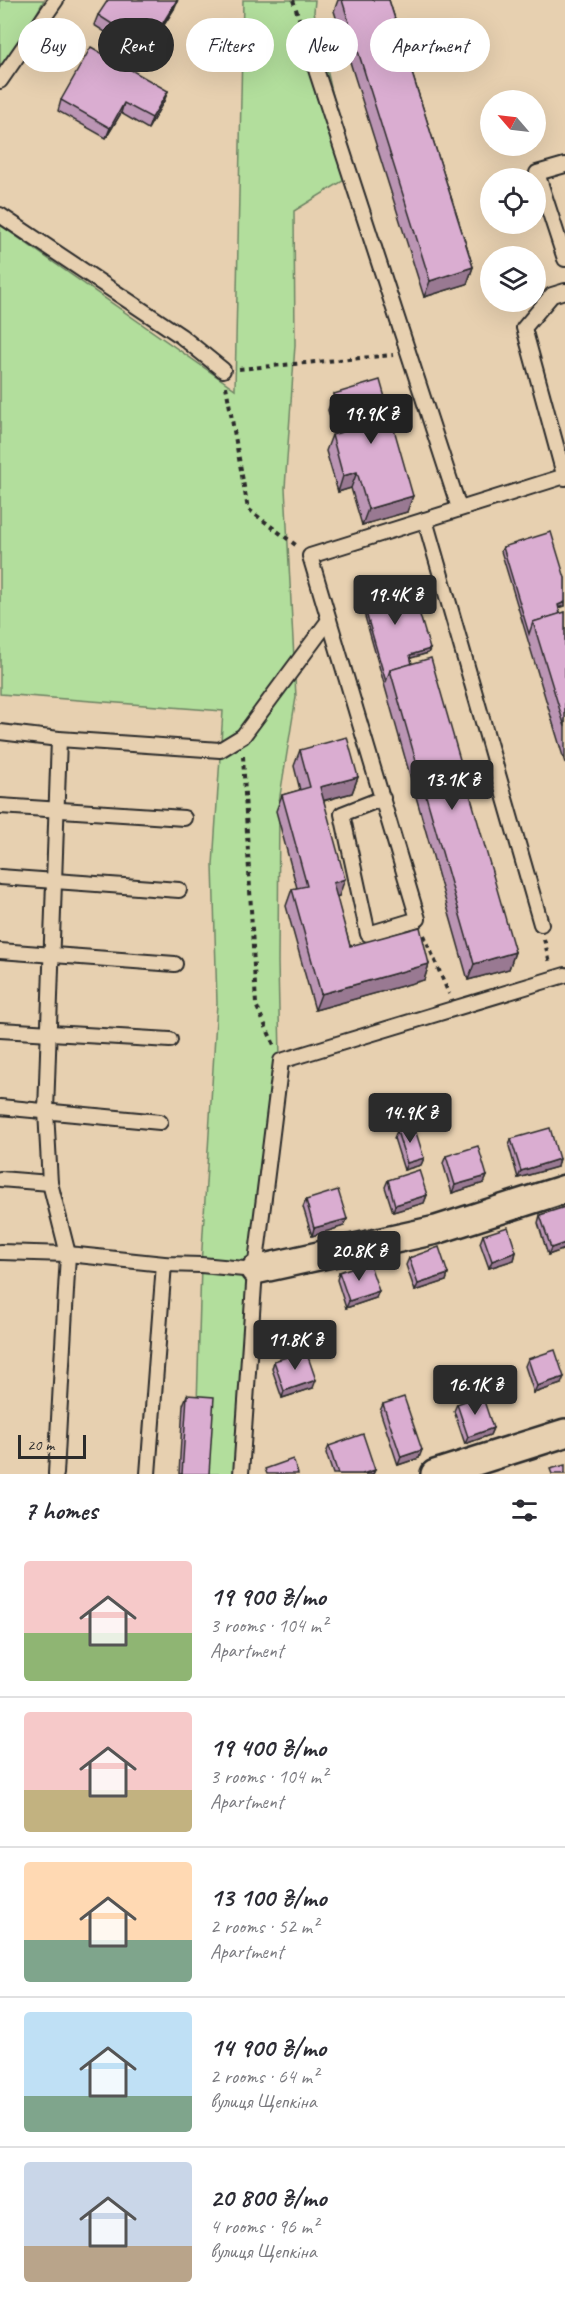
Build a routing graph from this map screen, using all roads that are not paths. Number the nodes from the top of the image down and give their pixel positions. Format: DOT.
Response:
graph roads {
  1 [pos="56,0"];
  2 [pos="317,72"];
  3 [pos="0,81"];
  4 [pos="565,165"];
  5 [pos="0,215"];
  6 [pos="565,259"];
  7 [pos="565,291"];
  8 [pos="223,370"];
  9 [pos="565,476"];
  10 [pos="459,508"];
  11 [pos="425,520"];
  12 [pos="329,620"];
  13 [pos="0,732"];
  14 [pos="59,739"];
  15 [pos="383,798"];
  16 [pos="0,806"];
  17 [pos="56,811"];
  18 [pos="184,819"];
  19 [pos="0,877"];
  20 [pos="54,880"];
  21 [pos="179,890"];
  22 [pos="541,924"];
  23 [pos="0,951"];
  24 [pos="51,956"];
  25 [pos="175,964"];
  26 [pos="560,977"];
  27 [pos="0,1030"];
  28 [pos="48,1034"];
  29 [pos="170,1040"];
  30 [pos="0,1107"];
  31 [pos="46,1111"];
  32 [pos="160,1122"];
  33 [pos="0,1179"];
  34 [pos="50,1183"];
  35 [pos="565,1189"];
  36 [pos="0,1252"];
  37 [pos="68,1254"];
  38 [pos="164,1264"];
  39 [pos="255,1270"];
  40 [pos="565,1432"];
  41 [pos="56,1474"];
  42 [pos="148,1474"];
  43 [pos="241,1474"];
  44 [pos="435,1474"];
  1 -- 3 [label="lane"];
  2 -- 10 [label="lane"];
  4 -- 6 [label="lane"];
  5 -- 8 [label="lane"];
  7 -- 9 [label="lane"];
  9 -- 10 [label="lane"];
  10 -- 11 [label="lane"];
  11 -- 12 [label="lane"];
  11 -- 22 [label="lane"];
  12 -- 14 [label="lane"];
  12 -- 15 [label="lane"];
  13 -- 14 [label="lane"];
  14 -- 17 [label="lane"];
  15 -- 15 [label="lane"];
  16 -- 17 [label="lane"];
  17 -- 18 [label="lane"];
  17 -- 20 [label="lane"];
  19 -- 20 [label="lane"];
  20 -- 21 [label="lane"];
  20 -- 24 [label="lane"];
  23 -- 24 [label="lane"];
  24 -- 25 [label="lane"];
  24 -- 28 [label="lane"];
  26 -- 39 [label="lane"];
  27 -- 28 [label="lane"];
  28 -- 29 [label="lane"];
  28 -- 31 [label="lane"];
  30 -- 31 [label="lane"];
  31 -- 32 [label="lane"];
  31 -- 34 [label="lane"];
  33 -- 34 [label="lane"];
  34 -- 37 [label="lane"];
  35 -- 39 [label="street"];
  36 -- 37 [label="lane"];
  37 -- 38 [label="lane"];
  37 -- 41 [label="lane"];
  38 -- 39 [label="lane"];
  38 -- 42 [label="lane"];
  39 -- 43 [label="lane"];
  40 -- 44 [label="street"];
}
